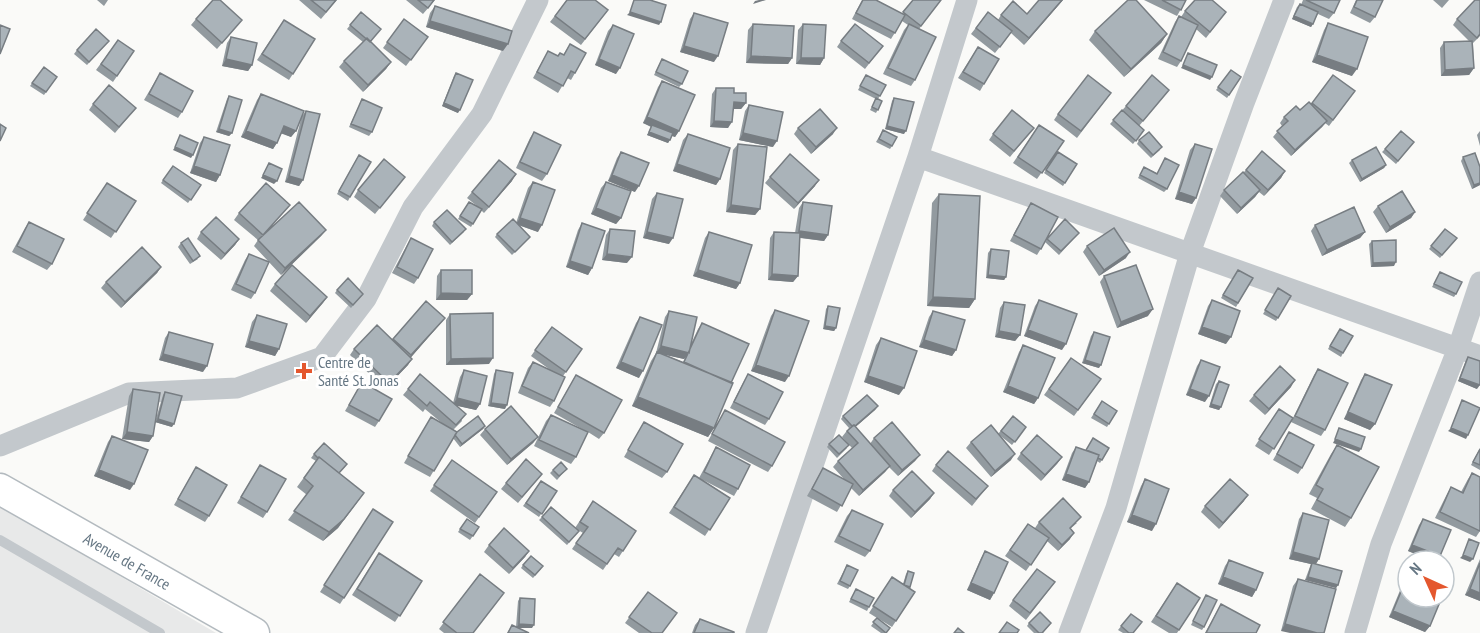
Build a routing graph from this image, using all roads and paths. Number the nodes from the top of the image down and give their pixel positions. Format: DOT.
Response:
graph roads {
  1 [pos="538,0"];
  2 [pos="967,0"];
  3 [pos="1284,0"];
  4 [pos="918,157"];
  5 [pos="1190,253"];
  6 [pos="1480,282"];
  7 [pos="1458,348"];
  8 [pos="1480,356"];
  9 [pos="0,446"];
  10 [pos="0,489"];
  11 [pos="0,540"];
  12 [pos="160,633"];
  13 [pos="254,633"];
  14 [pos="756,633"];
  15 [pos="1069,633"];
  16 [pos="1355,633"];
  1 -- 9 [label="street"];
  2 -- 4 [label="street"];
  3 -- 5 [label="street"];
  4 -- 5 [label="street"];
  4 -- 14 [label="street"];
  5 -- 7 [label="street"];
  5 -- 15 [label="street"];
  6 -- 7 [label="street"];
  7 -- 8 [label="street"];
  7 -- 16 [label="street"];
  10 -- 13 [label="main road, Avenue de France"];
  11 -- 12 [label="lane"];
}
